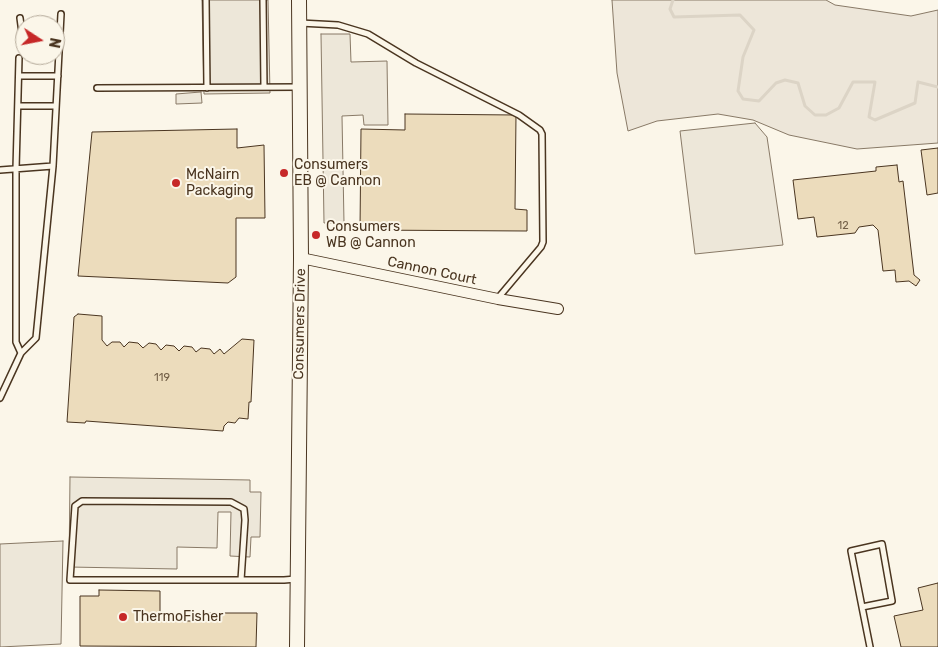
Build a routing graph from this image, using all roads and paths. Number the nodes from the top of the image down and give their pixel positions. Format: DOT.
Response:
graph roads {
  1 [pos="206,0"];
  2 [pos="263,0"];
  3 [pos="298,0"];
  4 [pos="299,23"];
  5 [pos="19,65"];
  6 [pos="58,65"];
  7 [pos="18,76"];
  8 [pos="58,76"];
  9 [pos="264,87"];
  10 [pos="299,87"];
  11 [pos="97,88"];
  12 [pos="207,88"];
  13 [pos="18,106"];
  14 [pos="56,106"];
  15 [pos="53,166"];
  16 [pos="16,169"];
  17 [pos="0,170"];
  18 [pos="301,258"];
  19 [pos="498,299"];
  20 [pos="558,309"];
  21 [pos="21,353"];
  22 [pos="0,398"];
  23 [pos="241,580"];
  24 [pos="296,580"];
  25 [pos="862,607"];
  26 [pos="297,647"];
  27 [pos="870,647"];
  1 -- 12 [label="lane"];
  2 -- 9 [label="lane"];
  3 -- 4 [label="main road, Consumers Drive"];
  4 -- 10 [label="main road, Consumers Drive"];
  4 -- 19 [label="lane"];
  5 -- 7 [label="lane"];
  6 -- 8 [label="lane"];
  7 -- 8 [label="lane"];
  7 -- 13 [label="lane"];
  8 -- 14 [label="lane"];
  9 -- 10 [label="lane"];
  9 -- 12 [label="lane"];
  10 -- 18 [label="main road, Consumers Drive"];
  11 -- 12 [label="lane"];
  13 -- 14 [label="lane"];
  13 -- 16 [label="lane"];
  14 -- 15 [label="lane"];
  15 -- 16 [label="lane"];
  15 -- 21 [label="lane"];
  16 -- 17 [label="lane"];
  16 -- 21 [label="lane"];
  18 -- 19 [label="street, Cannon Court"];
  18 -- 24 [label="main road, Consumers Drive"];
  19 -- 20 [label="street, Cannon Court"];
  21 -- 22 [label="lane"];
  23 -- 23 [label="lane"];
  23 -- 24 [label="lane"];
  24 -- 26 [label="main road, Consumers Drive"];
  25 -- 25 [label="lane"];
  25 -- 27 [label="lane"];
}
